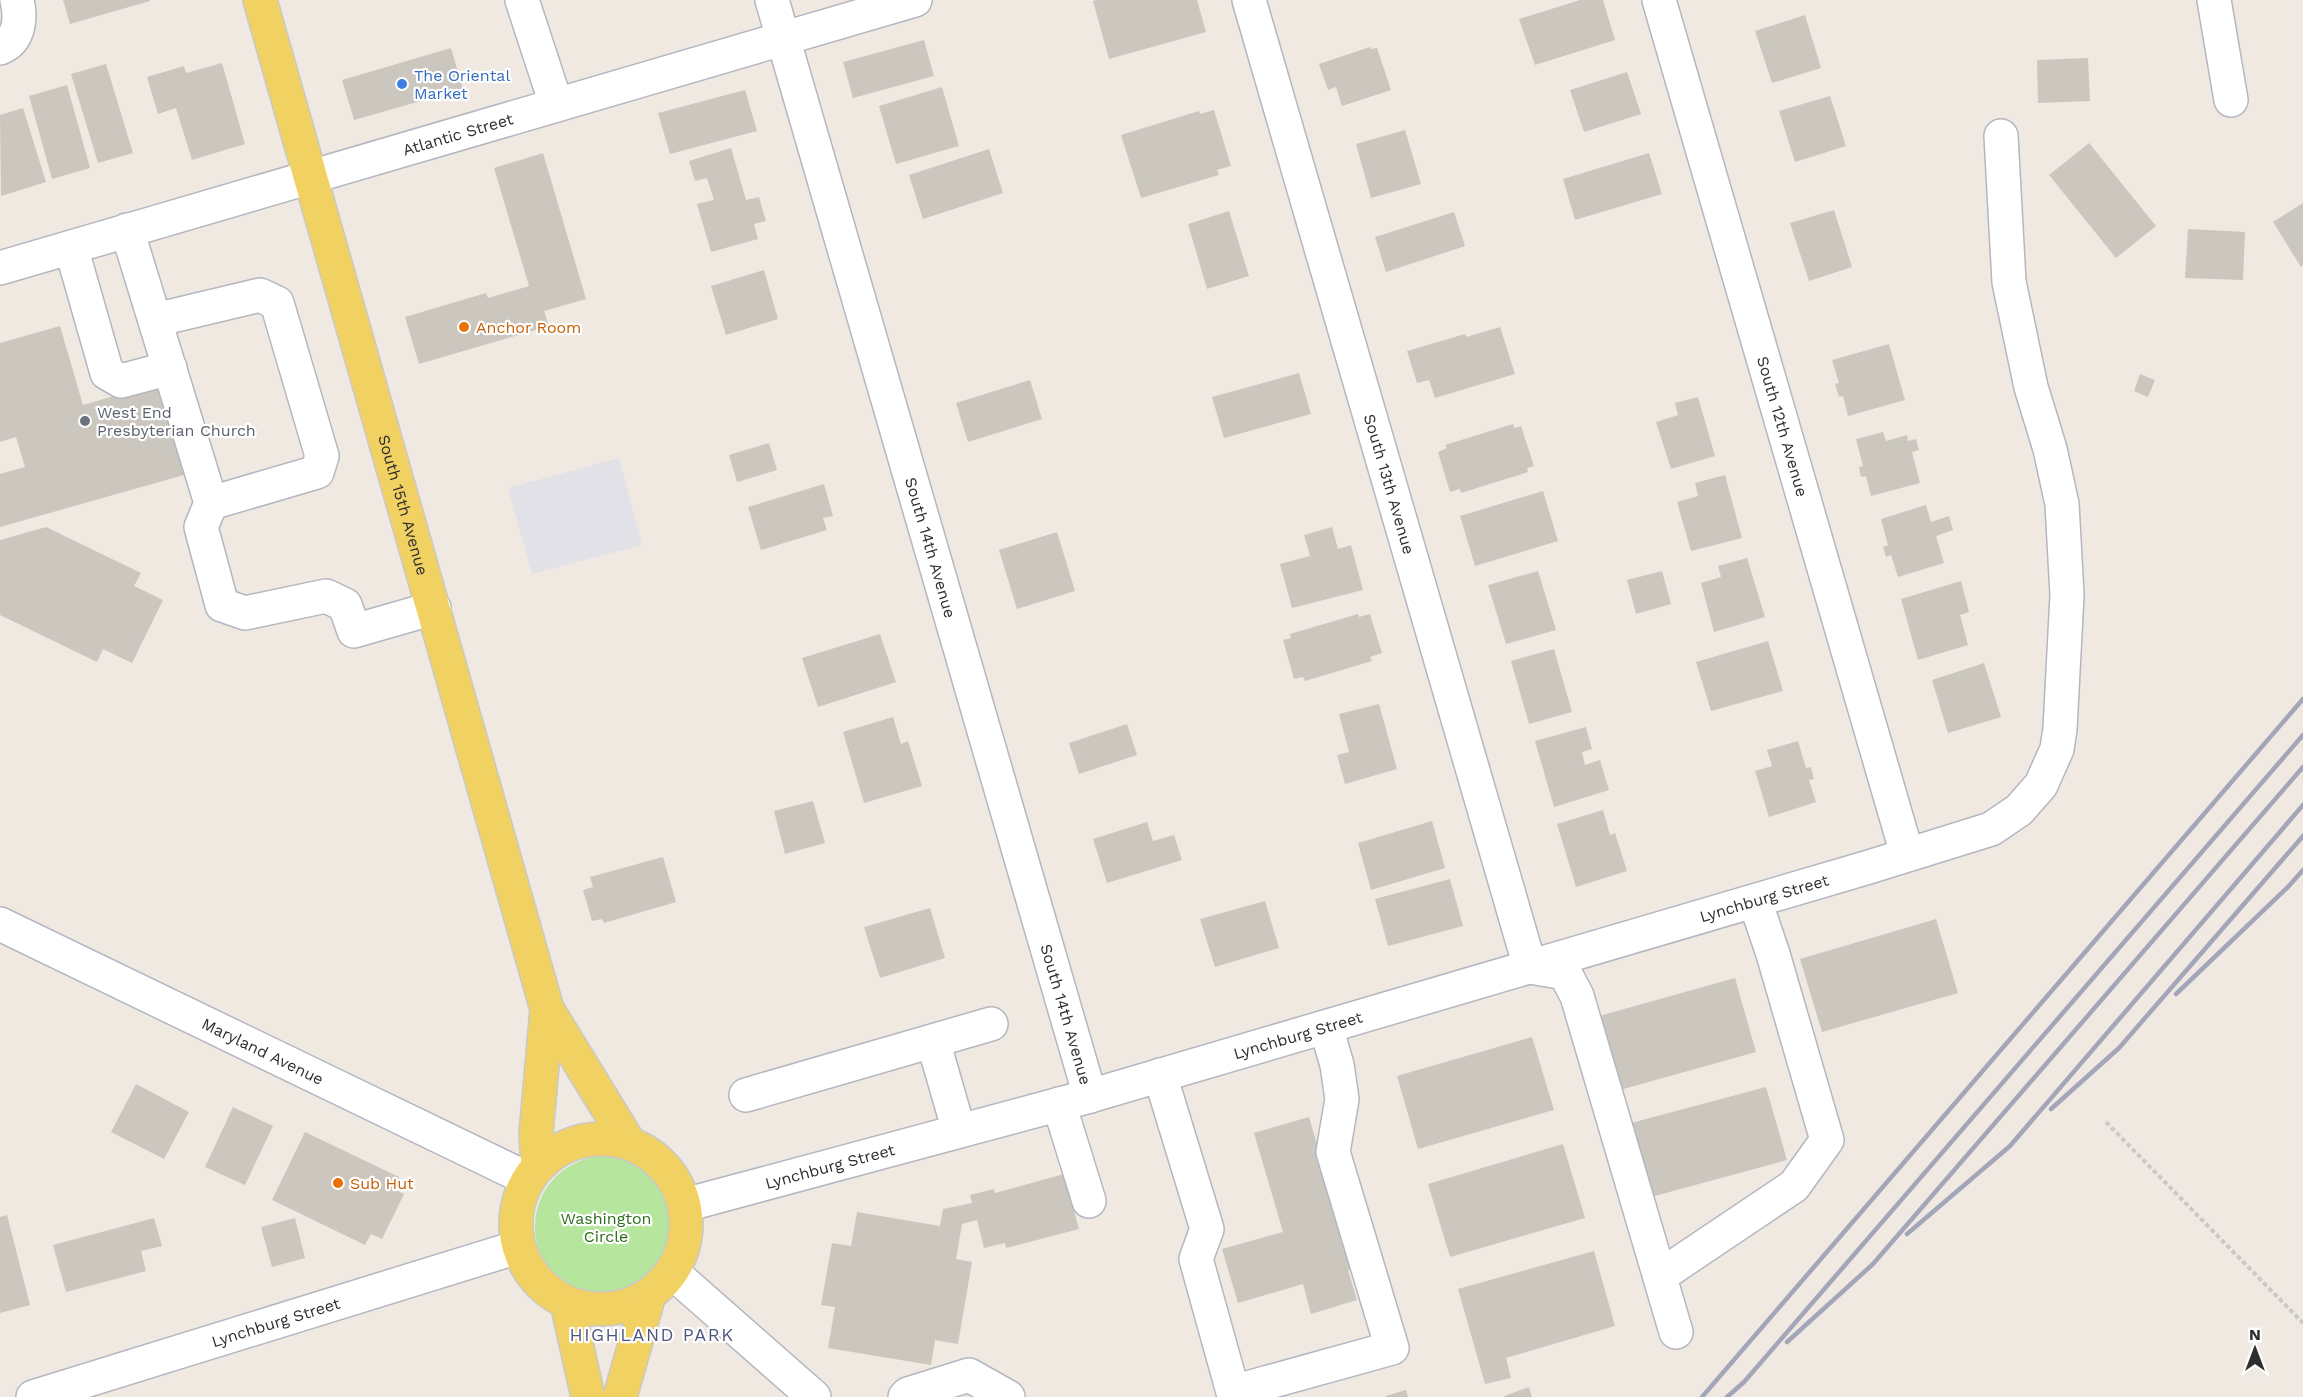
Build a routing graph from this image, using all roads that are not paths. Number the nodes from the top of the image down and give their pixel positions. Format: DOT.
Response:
graph roads {
  1 [pos="17,0"];
  2 [pos="260,0"];
  3 [pos="522,0"];
  4 [pos="772,0"];
  5 [pos="915,0"];
  6 [pos="1249,0"];
  7 [pos="1659,0"];
  8 [pos="2214,0"];
  9 [pos="783,37"];
  10 [pos="0,48"];
  11 [pos="2231,99"];
  12 [pos="556,104"];
  13 [pos="2001,135"];
  14 [pos="311,176"];
  15 [pos="127,230"];
  16 [pos="71,247"];
  17 [pos="0,268"];
  18 [pos="155,320"];
  19 [pos="170,368"];
  20 [pos="211,503"];
  21 [pos="434,608"];
  22 [pos="1907,854"];
  23 [pos="1755,901"];
  24 [pos="0,924"];
  25 [pos="1530,967"];
  26 [pos="547,1009"];
  27 [pos="991,1024"];
  28 [pos="1326,1028"];
  29 [pos="933,1041"];
  30 [pos="1160,1075"];
  31 [pos="746,1095"];
  32 [pos="1075,1100"];
  33 [pos="959,1131"];
  34 [pos="629,1143"];
  35 [pos="533,1172"];
  36 [pos="1089,1201"];
  37 [pos="685,1205"];
  38 [pos="518,1247"];
  39 [pos="1660,1276"];
  40 [pos="661,1283"];
  41 [pos="567,1303"];
  42 [pos="1676,1332"];
  43 [pos="33,1397"];
  44 [pos="588,1397"];
  45 [pos="620,1397"];
  46 [pos="814,1397"];
  47 [pos="905,1397"];
  48 [pos="1008,1397"];
  1 -- 10 [label="street"];
  2 -- 14 [label="main road, South 15th Avenue"];
  3 -- 12 [label="street"];
  4 -- 9 [label="street, South 14th Avenue"];
  5 -- 9 [label="street, Atlantic Street"];
  6 -- 25 [label="street, South 13th Avenue"];
  7 -- 22 [label="street, South 12th Avenue"];
  8 -- 11 [label="street"];
  9 -- 12 [label="street, Atlantic Street"];
  9 -- 32 [label="street, South 14th Avenue"];
  12 -- 14 [label="street, Atlantic Street"];
  13 -- 22 [label="street, Lynchburg Street"];
  14 -- 15 [label="street, Atlantic Street"];
  14 -- 21 [label="main road, South 15th Avenue"];
  15 -- 16 [label="street, Atlantic Street"];
  15 -- 18 [label="street"];
  16 -- 17 [label="street, Atlantic Street"];
  16 -- 19 [label="street"];
  18 -- 19 [label="street"];
  18 -- 20 [label="street"];
  19 -- 20 [label="street"];
  20 -- 21 [label="street"];
  21 -- 26 [label="main road, South 15th Avenue"];
  22 -- 23 [label="street, Lynchburg Street"];
  23 -- 25 [label="street, Lynchburg Street"];
  23 -- 39 [label="street"];
  24 -- 35 [label="street, Maryland Avenue"];
  25 -- 28 [label="street, Lynchburg Street"];
  25 -- 39 [label="street"];
  26 -- 34 [label="main road, South 15th Avenue"];
  26 -- 35 [label="main road, South 15th Avenue"];
  27 -- 29 [label="street"];
  28 -- 30 [label="street, Lynchburg Street"];
  28 -- 30 [label="street"];
  29 -- 31 [label="street"];
  29 -- 33 [label="street"];
  30 -- 32 [label="street, Lynchburg Street"];
  32 -- 33 [label="street, Lynchburg Street"];
  32 -- 36 [label="street, South 14th Avenue"];
  33 -- 37 [label="street, Lynchburg Street"];
  34 -- 35 [label="main road"];
  34 -- 37 [label="main road"];
  35 -- 38 [label="main road"];
  37 -- 40 [label="main road"];
  38 -- 41 [label="main road"];
  38 -- 43 [label="street, Lynchburg Street"];
  39 -- 42 [label="street"];
  40 -- 41 [label="main road"];
  40 -- 45 [label="main road"];
  40 -- 46 [label="street"];
  41 -- 44 [label="main road"];
  47 -- 48 [label="street"];
}
